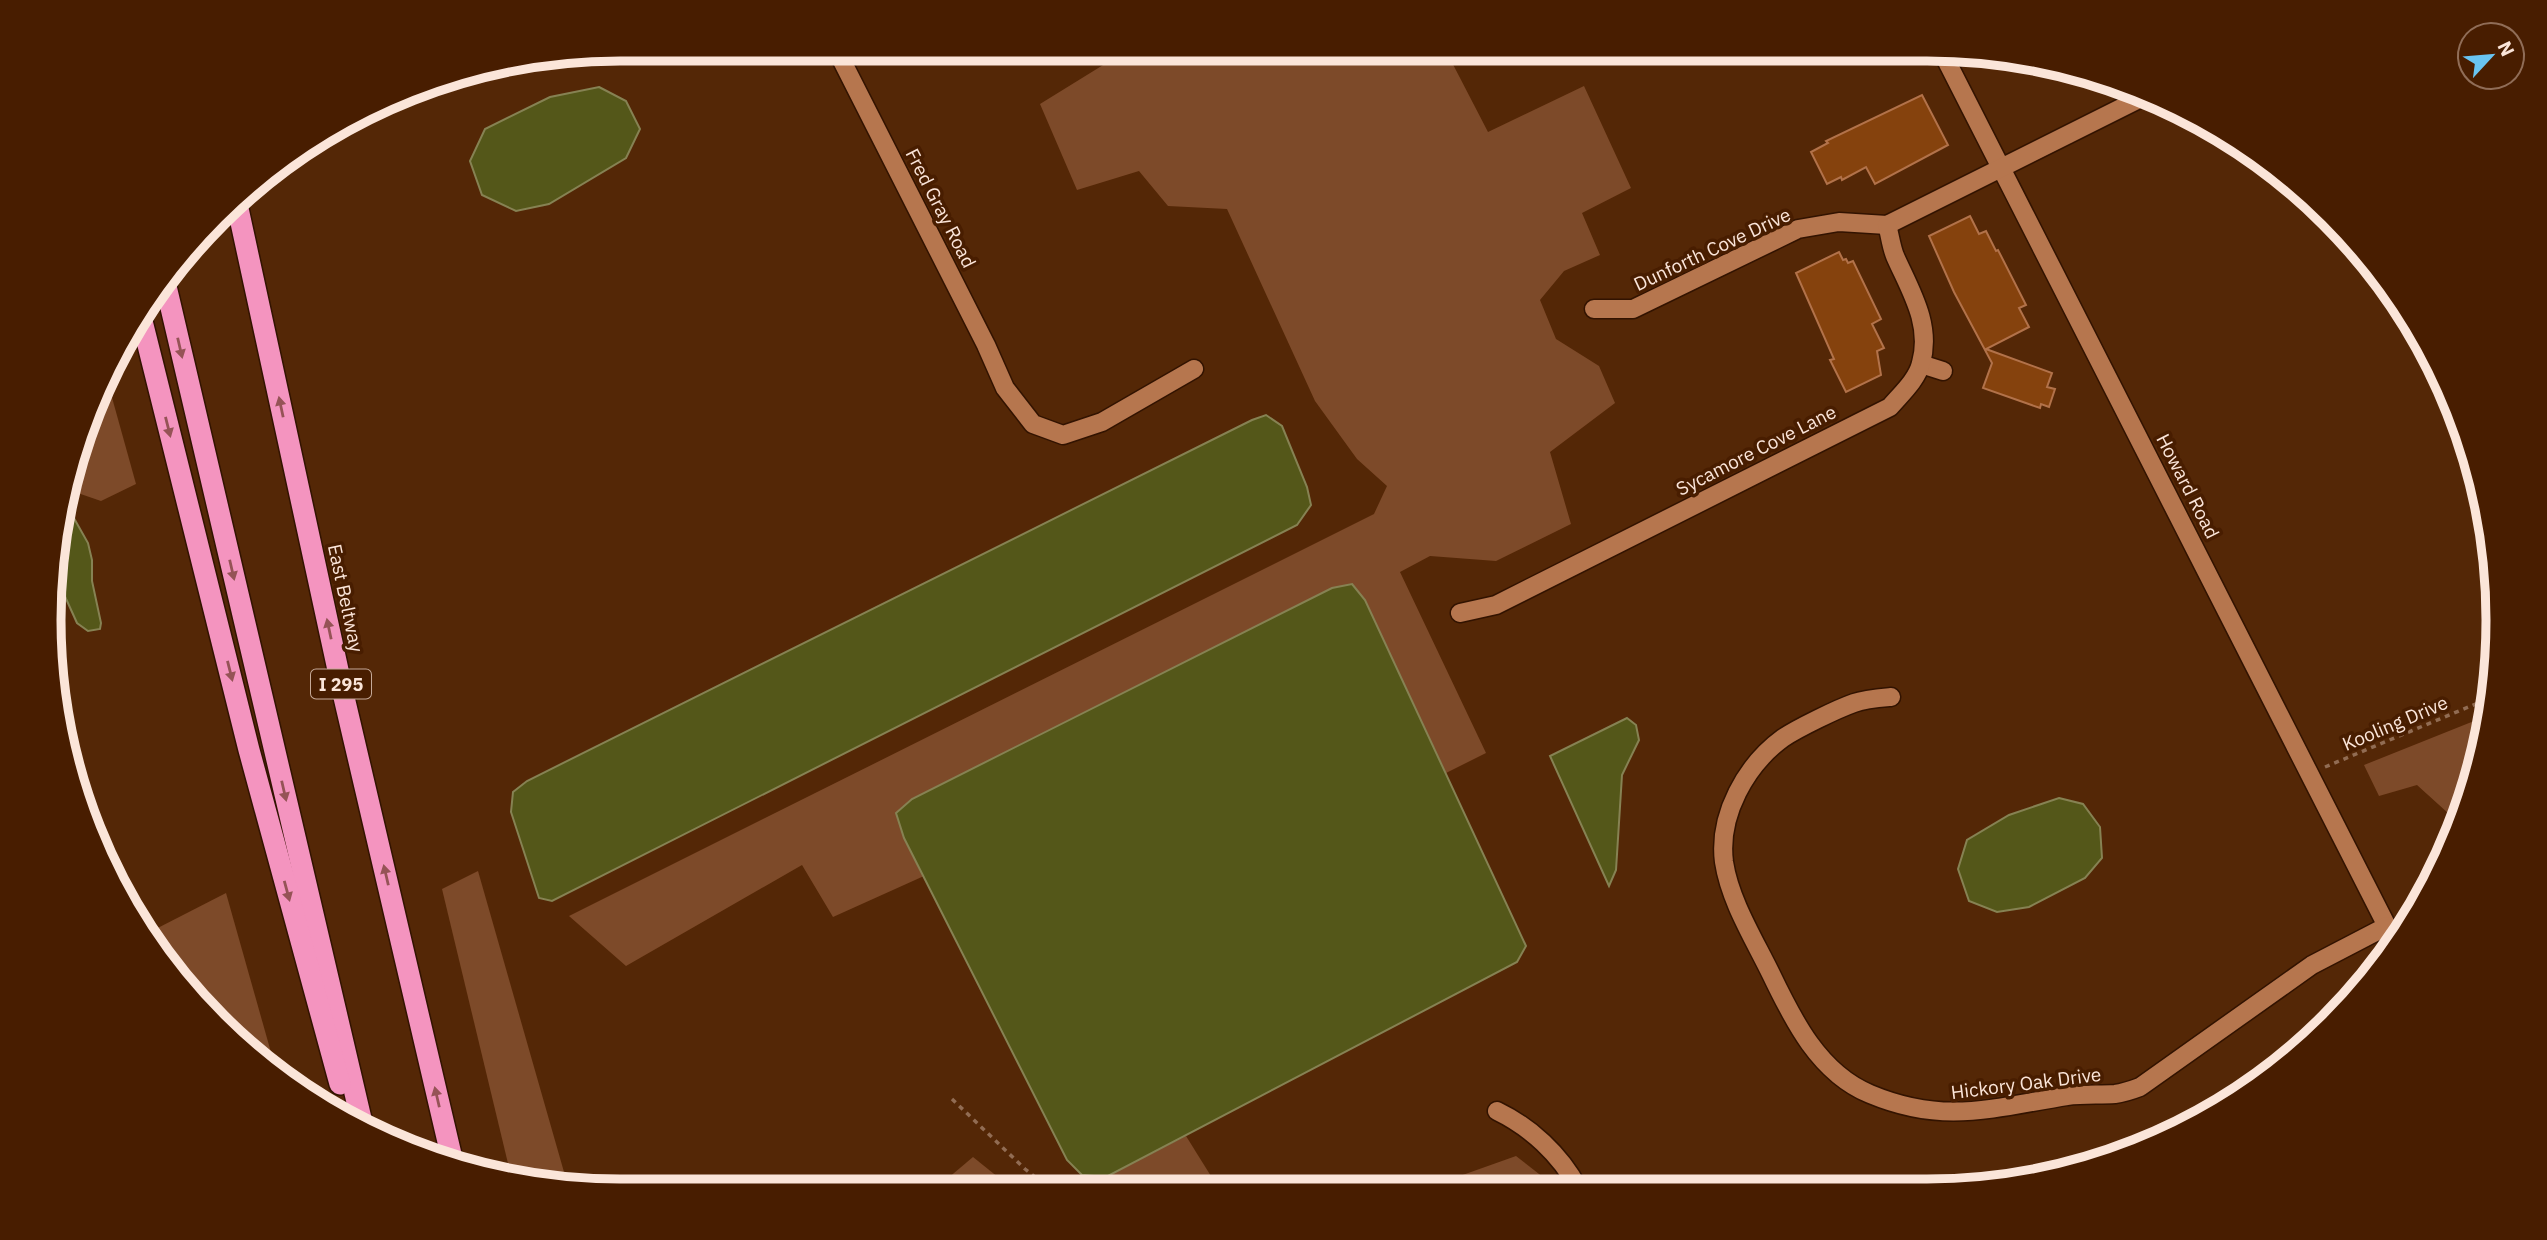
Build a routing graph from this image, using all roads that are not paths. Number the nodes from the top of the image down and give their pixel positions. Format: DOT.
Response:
graph roads {
  1 [pos="842,61"];
  2 [pos="1947,62"];
  3 [pos="2134,101"];
  4 [pos="2002,168"];
  5 [pos="239,212"];
  6 [pos="1887,225"];
  7 [pos="168,293"];
  8 [pos="1594,309"];
  9 [pos="144,328"];
  10 [pos="1921,364"];
  11 [pos="1194,369"];
  12 [pos="1943,371"];
  13 [pos="1460,613"];
  14 [pos="1891,697"];
  15 [pos="2390,932"];
  16 [pos="2388,935"];
  17 [pos="347,1107"];
  18 [pos="1497,1111"];
  19 [pos="360,1114"];
  20 [pos="450,1152"];
  21 [pos="1574,1179"];
  1 -- 11 [label="street, Fred Gray Road"];
  2 -- 4 [label="street, Howard Road"];
  3 -- 4 [label="street, Dunforth Cove Drive"];
  4 -- 6 [label="street, Dunforth Cove Drive"];
  4 -- 15 [label="street, Howard Road"];
  20 -- 5 [label="highway, East Beltway / I 295, one-way"];
  6 -- 8 [label="street, Dunforth Cove Drive"];
  6 -- 10 [label="street"];
  7 -- 19 [label="highway, one-way"];
  9 -- 17 [label="highway, one-way"];
  10 -- 12 [label="street"];
  10 -- 13 [label="street, Sycamore Cove Lane"];
  14 -- 16 [label="street, Hickory Oak Drive"];
  18 -- 21 [label="street"];
}
